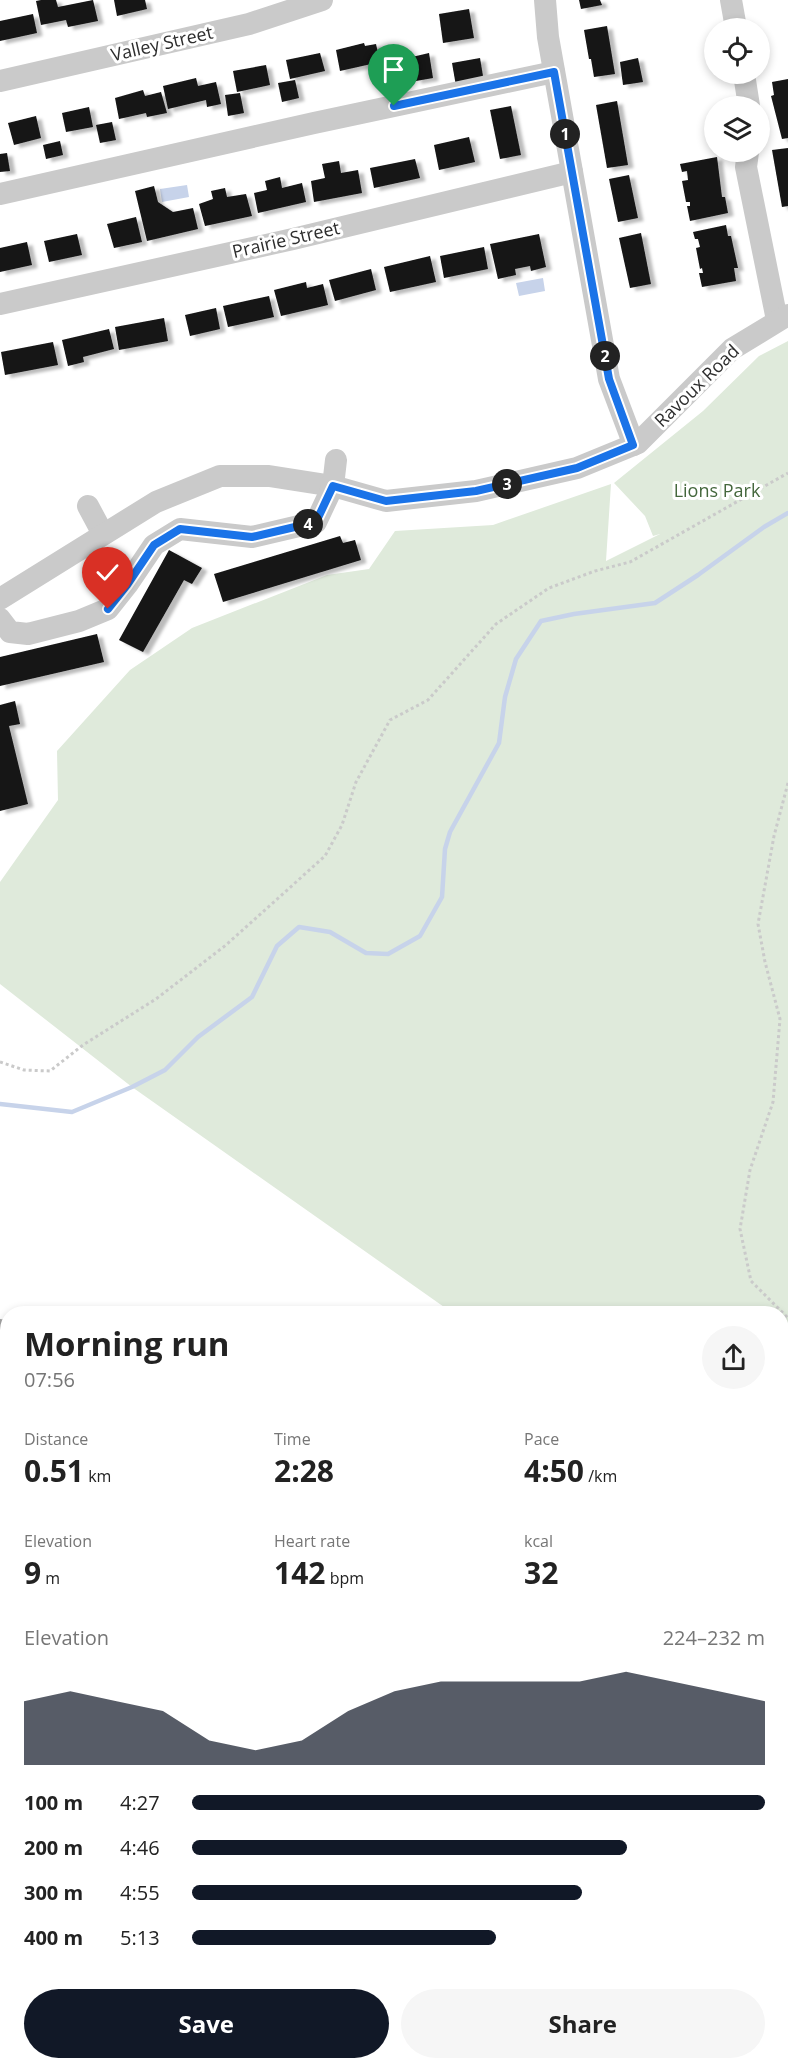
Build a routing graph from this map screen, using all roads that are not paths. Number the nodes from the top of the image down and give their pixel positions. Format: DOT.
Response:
graph roads {
  1 [pos="322,0"];
  2 [pos="545,0"];
  3 [pos="731,0"];
  4 [pos="734,18"];
  5 [pos="554,72"];
  6 [pos="0,81"];
  7 [pos="747,162"];
  8 [pos="572,172"];
  9 [pos="0,194"];
  10 [pos="0,304"];
  11 [pos="783,318"];
  12 [pos="633,445"];
  13 [pos="336,460"];
  14 [pos="333,486"];
  15 [pos="88,506"];
  16 [pos="103,534"];
  17 [pos="0,599"];
  18 [pos="0,619"];
  1 -- 6 [label="street, Valley Street"];
  2 -- 5 [label="street"];
  3 -- 4 [label="street"];
  5 -- 8 [label="street"];
  5 -- 9 [label="street"];
  7 -- 11 [label="street"];
  8 -- 10 [label="street, Prairie Street"];
  8 -- 12 [label="street"];
  11 -- 12 [label="street, Ravoux Road"];
  12 -- 14 [label="street, Ravoux Road"];
  13 -- 14 [label="street"];
  14 -- 16 [label="street, Ravoux Road"];
  14 -- 18 [label="street"];
  15 -- 16 [label="street"];
  16 -- 17 [label="street, Ravoux Road"];
}
